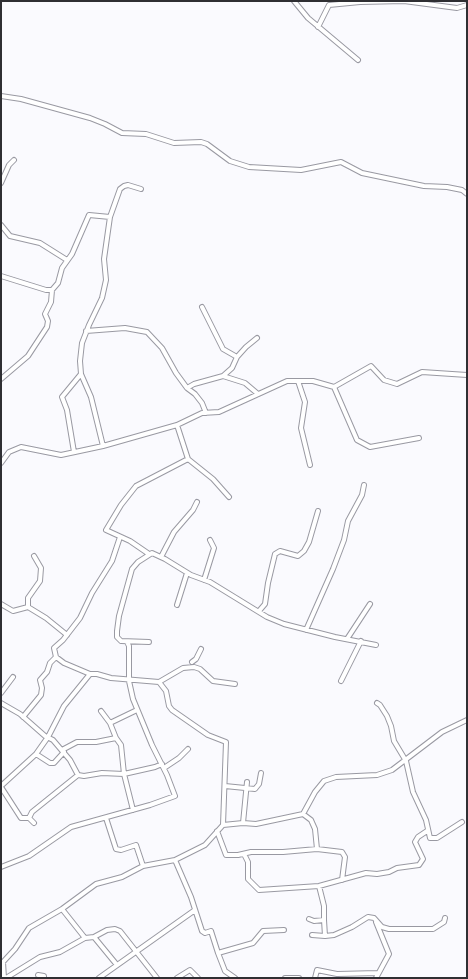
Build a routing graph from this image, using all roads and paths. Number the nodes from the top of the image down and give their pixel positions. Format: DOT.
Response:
graph roads {
  1 [pos="294,1"];
  2 [pos="352,2"];
  3 [pos="467,5"];
  4 [pos="318,27"];
  5 [pos="358,60"];
  6 [pos="1,96"];
  7 [pos="14,160"];
  8 [pos="1,183"];
  9 [pos="141,189"];
  10 [pos="467,194"];
  11 [pos="110,217"];
  12 [pos="1,225"];
  13 [pos="66,260"];
  14 [pos="1,276"];
  15 [pos="52,290"];
  16 [pos="202,307"];
  17 [pos="86,331"];
  18 [pos="257,338"];
  19 [pos="237,357"];
  20 [pos="81,374"];
  21 [pos="467,375"];
  22 [pos="223,376"];
  23 [pos="1,379"];
  24 [pos="298,381"];
  25 [pos="334,387"];
  26 [pos="187,388"];
  27 [pos="258,394"];
  28 [pos="206,413"];
  29 [pos="177,425"];
  30 [pos="419,438"];
  31 [pos="103,446"];
  32 [pos="74,452"];
  33 [pos="188,459"];
  34 [pos="1,463"];
  35 [pos="310,465"];
  36 [pos="364,484"];
  37 [pos="229,497"];
  38 [pos="197,502"];
  39 [pos="318,511"];
  40 [pos="120,537"];
  41 [pos="210,540"];
  42 [pos="149,554"];
  43 [pos="34,556"];
  44 [pos="161,557"];
  45 [pos="187,573"];
  46 [pos="204,580"];
  47 [pos="1,604"];
  48 [pos="370,604"];
  49 [pos="177,605"];
  50 [pos="28,607"];
  51 [pos="259,611"];
  52 [pos="306,630"];
  53 [pos="67,635"];
  54 [pos="347,639"];
  55 [pos="361,641"];
  56 [pos="127,642"];
  57 [pos="149,642"];
  58 [pos="376,644"];
  59 [pos="201,649"];
  60 [pos="56,656"];
  61 [pos="192,662"];
  62 [pos="194,667"];
  63 [pos="187,668"];
  64 [pos="90,674"];
  65 [pos="13,677"];
  66 [pos="129,681"];
  67 [pos="341,681"];
  68 [pos="159,682"];
  69 [pos="235,684"];
  70 [pos="1,693"];
  71 [pos="1,703"];
  72 [pos="376,703"];
  73 [pos="137,710"];
  74 [pos="101,711"];
  75 [pos="23,717"];
  76 [pos="467,720"];
  77 [pos="110,723"];
  78 [pos="48,737"];
  79 [pos="116,738"];
  80 [pos="188,748"];
  81 [pos="63,751"];
  82 [pos="36,754"];
  83 [pos="406,761"];
  84 [pos="163,766"];
  85 [pos="261,773"];
  86 [pos="124,774"];
  87 [pos="78,775"];
  88 [pos="247,782"];
  89 [pos="225,786"];
  90 [pos="1,787"];
  91 [pos="247,788"];
  92 [pos="133,810"];
  93 [pos="303,814"];
  94 [pos="29,818"];
  95 [pos="106,818"];
  96 [pos="243,822"];
  97 [pos="462,822"];
  98 [pos="34,823"];
  99 [pos="223,825"];
  100 [pos="217,831"];
  101 [pos="427,831"];
  102 [pos="317,849"];
  103 [pos="244,854"];
  104 [pos="175,860"];
  105 [pos="143,866"];
  106 [pos="1,867"];
  107 [pos="342,880"];
  108 [pos="319,886"];
  109 [pos="62,909"];
  110 [pos="194,910"];
  111 [pos="445,918"];
  112 [pos="309,919"];
  113 [pos="324,920"];
  114 [pos="376,922"];
  115 [pos="284,930"];
  116 [pos="312,935"];
  117 [pos="325,936"];
  118 [pos="94,937"];
  119 [pos="85,938"];
  120 [pos="136,953"];
  121 [pos="218,953"];
  122 [pos="116,966"];
  123 [pos="378,973"];
  124 [pos="38,975"];
  125 [pos="5,978"];
  126 [pos="44,978"];
  127 [pos="99,978"];
  128 [pos="157,978"];
  129 [pos="177,978"];
  130 [pos="198,978"];
  131 [pos="235,978"];
  132 [pos="285,978"];
  133 [pos="299,978"];
  134 [pos="315,978"];
  135 [pos="376,978"];
  1 -- 4 [label="street"];
  2 -- 3 [label="street"];
  2 -- 4 [label="street"];
  4 -- 5 [label="street"];
  6 -- 10 [label="street"];
  7 -- 8 [label="street"];
  9 -- 11 [label="street"];
  11 -- 13 [label="street"];
  11 -- 17 [label="street"];
  12 -- 13 [label="street"];
  13 -- 15 [label="street"];
  14 -- 15 [label="street"];
  15 -- 23 [label="street"];
  16 -- 19 [label="street"];
  17 -- 20 [label="street"];
  17 -- 26 [label="street"];
  18 -- 19 [label="street"];
  19 -- 22 [label="street"];
  20 -- 31 [label="street"];
  20 -- 32 [label="street"];
  21 -- 25 [label="street"];
  22 -- 26 [label="street"];
  22 -- 27 [label="street"];
  24 -- 25 [label="street"];
  24 -- 27 [label="street"];
  24 -- 35 [label="street"];
  25 -- 30 [label="street"];
  26 -- 28 [label="street"];
  27 -- 28 [label="street"];
  28 -- 29 [label="street"];
  29 -- 31 [label="street"];
  29 -- 33 [label="street"];
  31 -- 32 [label="street"];
  32 -- 34 [label="street"];
  33 -- 37 [label="street"];
  33 -- 40 [label="street"];
  36 -- 52 [label="street"];
  38 -- 44 [label="street"];
  39 -- 51 [label="street"];
  40 -- 42 [label="street"];
  40 -- 53 [label="street"];
  41 -- 46 [label="street"];
  42 -- 44 [label="street"];
  42 -- 56 [label="street"];
  43 -- 50 [label="street"];
  44 -- 45 [label="street"];
  45 -- 46 [label="street"];
  45 -- 49 [label="street"];
  46 -- 51 [label="street"];
  47 -- 50 [label="street"];
  48 -- 54 [label="street"];
  50 -- 53 [label="street"];
  51 -- 52 [label="street"];
  52 -- 54 [label="street"];
  53 -- 60 [label="street"];
  54 -- 55 [label="street"];
  55 -- 58 [label="street"];
  55 -- 67 [label="street"];
  56 -- 57 [label="street"];
  56 -- 66 [label="street"];
  59 -- 61 [label="street"];
  60 -- 64 [label="street"];
  60 -- 75 [label="street"];
  61 -- 62 [label="street"];
  61 -- 63 [label="street"];
  62 -- 63 [label="street"];
  62 -- 69 [label="street"];
  63 -- 68 [label="street"];
  64 -- 66 [label="street"];
  64 -- 78 [label="street"];
  65 -- 70 [label="street"];
  66 -- 68 [label="street"];
  66 -- 73 [label="street"];
  68 -- 89 [label="street"];
  71 -- 75 [label="street"];
  72 -- 83 [label="street"];
  73 -- 77 [label="street"];
  73 -- 84 [label="street"];
  74 -- 77 [label="street"];
  75 -- 78 [label="street"];
  76 -- 83 [label="street"];
  77 -- 79 [label="street"];
  78 -- 81 [label="street"];
  78 -- 82 [label="street"];
  79 -- 81 [label="street"];
  79 -- 86 [label="street"];
  80 -- 84 [label="street"];
  81 -- 82 [label="street"];
  81 -- 87 [label="street"];
  82 -- 90 [label="street"];
  83 -- 93 [label="street"];
  83 -- 101 [label="street"];
  84 -- 86 [label="street"];
  84 -- 92 [label="street"];
  85 -- 91 [label="street"];
  86 -- 87 [label="street"];
  86 -- 92 [label="street"];
  87 -- 94 [label="street"];
  88 -- 91 [label="street"];
  89 -- 91 [label="street"];
  89 -- 99 [label="street"];
  90 -- 94 [label="street"];
  91 -- 96 [label="street"];
  92 -- 95 [label="street"];
  93 -- 96 [label="street"];
  93 -- 102 [label="street"];
  94 -- 98 [label="street"];
  95 -- 105 [label="street"];
  95 -- 106 [label="street"];
  96 -- 99 [label="street"];
  97 -- 101 [label="street"];
  99 -- 100 [label="street"];
  100 -- 103 [label="street"];
  100 -- 104 [label="street"];
  101 -- 107 [label="street"];
  102 -- 103 [label="street"];
  102 -- 107 [label="street"];
  103 -- 108 [label="street"];
  104 -- 105 [label="street"];
  104 -- 110 [label="street"];
  105 -- 109 [label="street"];
  107 -- 108 [label="street"];
  108 -- 113 [label="street"];
  109 -- 119 [label="street"];
  109 -- 125 [label="street"];
  110 -- 120 [label="street"];
  110 -- 121 [label="street"];
  111 -- 114 [label="street"];
  112 -- 113 [label="street"];
  113 -- 117 [label="street"];
  114 -- 117 [label="street"];
  114 -- 123 [label="street"];
  115 -- 121 [label="street"];
  116 -- 117 [label="street"];
  118 -- 119 [label="street"];
  118 -- 120 [label="street"];
  118 -- 122 [label="street"];
  119 -- 125 [label="street"];
  120 -- 122 [label="street"];
  120 -- 128 [label="street"];
  121 -- 131 [label="street"];
  122 -- 127 [label="street"];
  123 -- 134 [label="street"];
  123 -- 135 [label="street"];
  124 -- 126 [label="street"];
  129 -- 130 [label="street"];
  132 -- 133 [label="street"];
}
